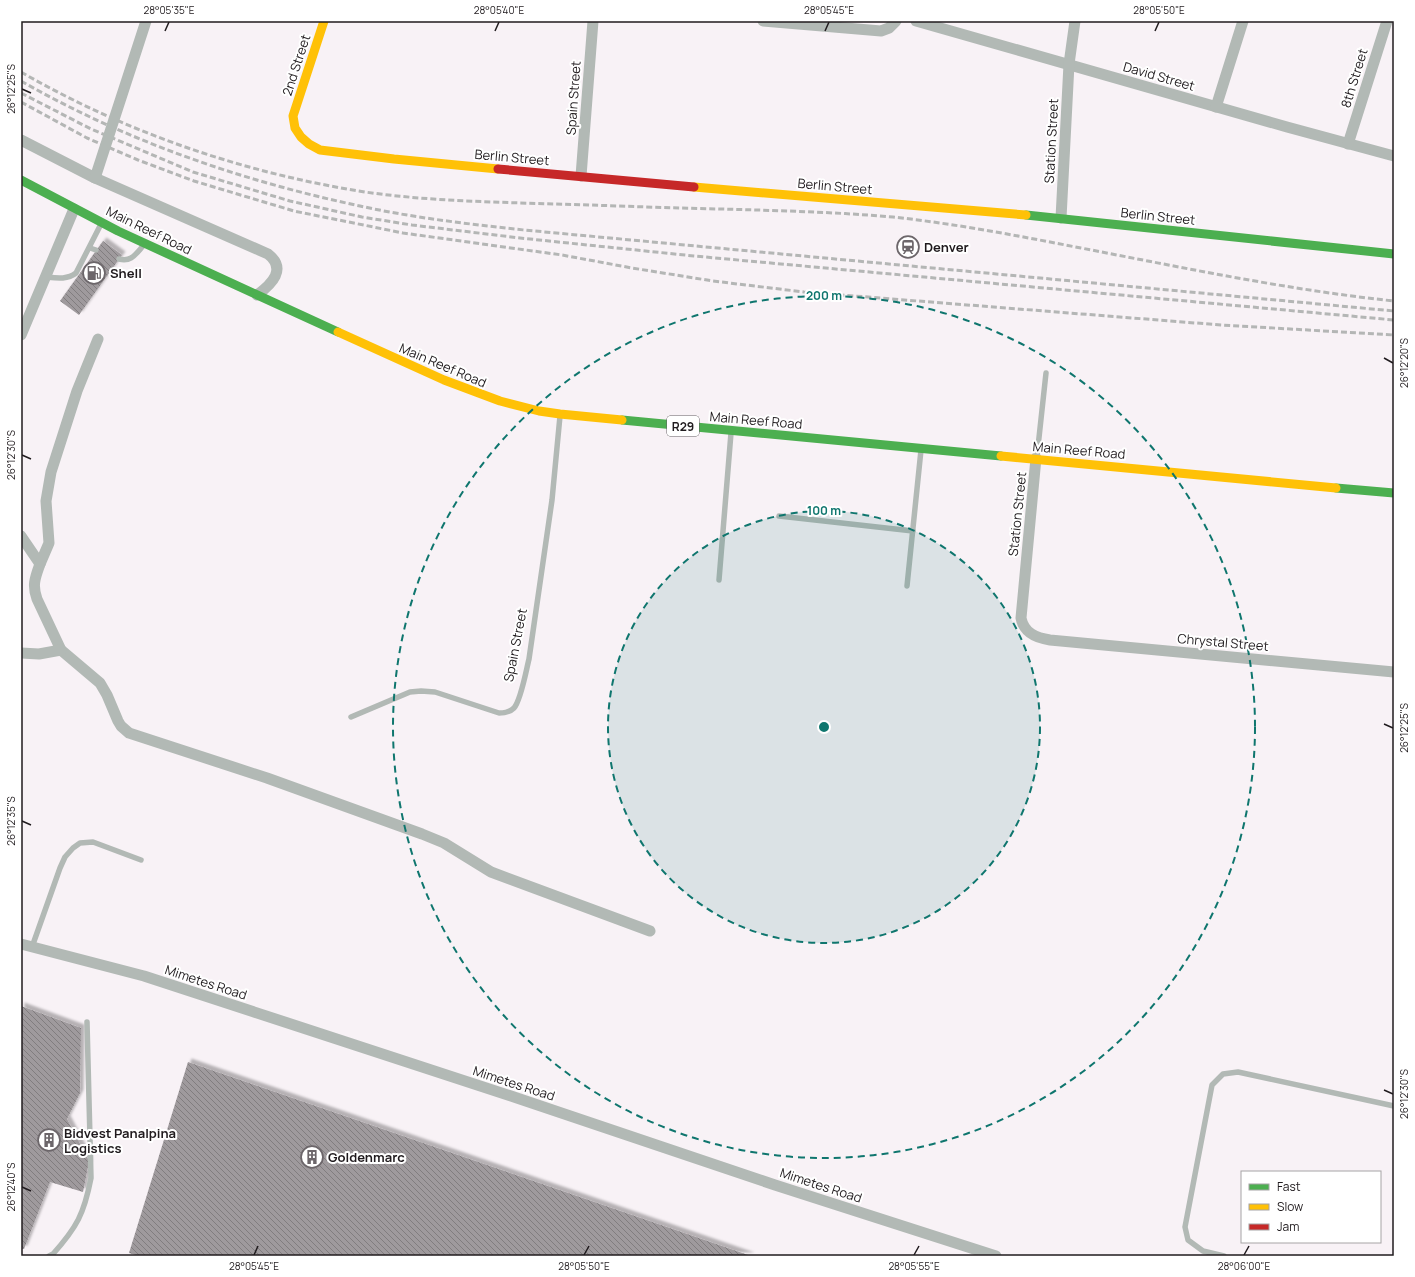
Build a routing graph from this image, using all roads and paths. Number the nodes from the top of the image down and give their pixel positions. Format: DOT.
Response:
graph roads {
  1 [pos="146,21"];
  2 [pos="324,21"];
  3 [pos="593,21"];
  4 [pos="763,21"];
  5 [pos="896,21"];
  6 [pos="916,21"];
  7 [pos="1075,21"];
  8 [pos="1243,21"];
  9 [pos="1387,21"];
  10 [pos="824,24"];
  11 [pos="1069,64"];
  12 [pos="1216,106"];
  13 [pos="293,116"];
  14 [pos="21,140"];
  15 [pos="1348,144"];
  16 [pos="1394,156"];
  17 [pos="581,176"];
  18 [pos="95,178"];
  19 [pos="21,180"];
  20 [pos="74,209"];
  21 [pos="1061,218"];
  22 [pos="102,222"];
  23 [pos="145,243"];
  24 [pos="90,248"];
  25 [pos="96,250"];
  26 [pos="1394,254"];
  27 [pos="119,259"];
  28 [pos="45,277"];
  29 [pos="257,295"];
  30 [pos="21,335"];
  31 [pos="98,338"];
  32 [pos="1046,373"];
  33 [pos="560,414"];
  34 [pos="731,430"];
  35 [pos="921,448"];
  36 [pos="1036,458"];
  37 [pos="1394,493"];
  38 [pos="779,516"];
  39 [pos="912,531"];
  40 [pos="21,536"];
  41 [pos="40,564"];
  42 [pos="719,580"];
  43 [pos="907,586"];
  44 [pos="1050,640"];
  45 [pos="61,650"];
  46 [pos="21,653"];
  47 [pos="1394,672"];
  48 [pos="351,717"];
  49 [pos="141,860"];
  50 [pos="650,932"];
  51 [pos="26,945"];
  52 [pos="87,1022"];
  53 [pos="1394,1106"];
  54 [pos="960,1251"];
  55 [pos="49,1256"];
  56 [pos="996,1256"];
  57 [pos="1224,1256"];
  1 -- 18 [label="street, bridge"];
  2 -- 13 [label="main road, 2nd Street"];
  3 -- 17 [label="street, Spain Street"];
  4 -- 10 [label="street"];
  5 -- 10 [label="street"];
  6 -- 11 [label="street, David Street"];
  7 -- 11 [label="street, Station Street"];
  8 -- 12 [label="street"];
  9 -- 15 [label="street, 8th Street"];
  11 -- 12 [label="street, David Street"];
  11 -- 21 [label="street, Station Street"];
  12 -- 15 [label="street, David Street"];
  13 -- 17 [label="main road, Berlin Street"];
  14 -- 18 [label="street"];
  15 -- 16 [label="street, David Street"];
  17 -- 21 [label="main road, Berlin Street"];
  18 -- 29 [label="street"];
  19 -- 20 [label="main road, Main Reef Road / R29"];
  20 -- 22 [label="main road, Main Reef Road / R29"];
  20 -- 28 [label="street"];
  21 -- 26 [label="main road, Berlin Street"];
  22 -- 23 [label="main road, Main Reef Road / R29"];
  22 -- 24 [label="lane"];
  23 -- 27 [label="lane"];
  23 -- 29 [label="main road, Main Reef Road / R29"];
  24 -- 25 [label="lane"];
  24 -- 28 [label="lane"];
  28 -- 30 [label="street"];
  29 -- 33 [label="main road, Main Reef Road / R29"];
  31 -- 41 [label="street"];
  32 -- 36 [label="lane, Station Street"];
  33 -- 34 [label="main road, Main Reef Road / R29"];
  33 -- 48 [label="lane, Spain Street"];
  34 -- 35 [label="main road, Main Reef Road / R29"];
  34 -- 42 [label="lane"];
  35 -- 36 [label="main road, Main Reef Road / R29"];
  35 -- 39 [label="lane"];
  36 -- 37 [label="main road, Main Reef Road / R29"];
  36 -- 44 [label="street, Station Street"];
  38 -- 39 [label="lane"];
  39 -- 43 [label="lane"];
  40 -- 41 [label="street"];
  41 -- 45 [label="street"];
  44 -- 47 [label="street, Chrystal Street"];
  45 -- 46 [label="street"];
  45 -- 50 [label="street"];
  49 -- 51 [label="lane"];
  51 -- 54 [label="street, Mimetes Road"];
  52 -- 55 [label="lane"];
  53 -- 57 [label="lane"];
  54 -- 56 [label="street, Mimetes Road"];
}
